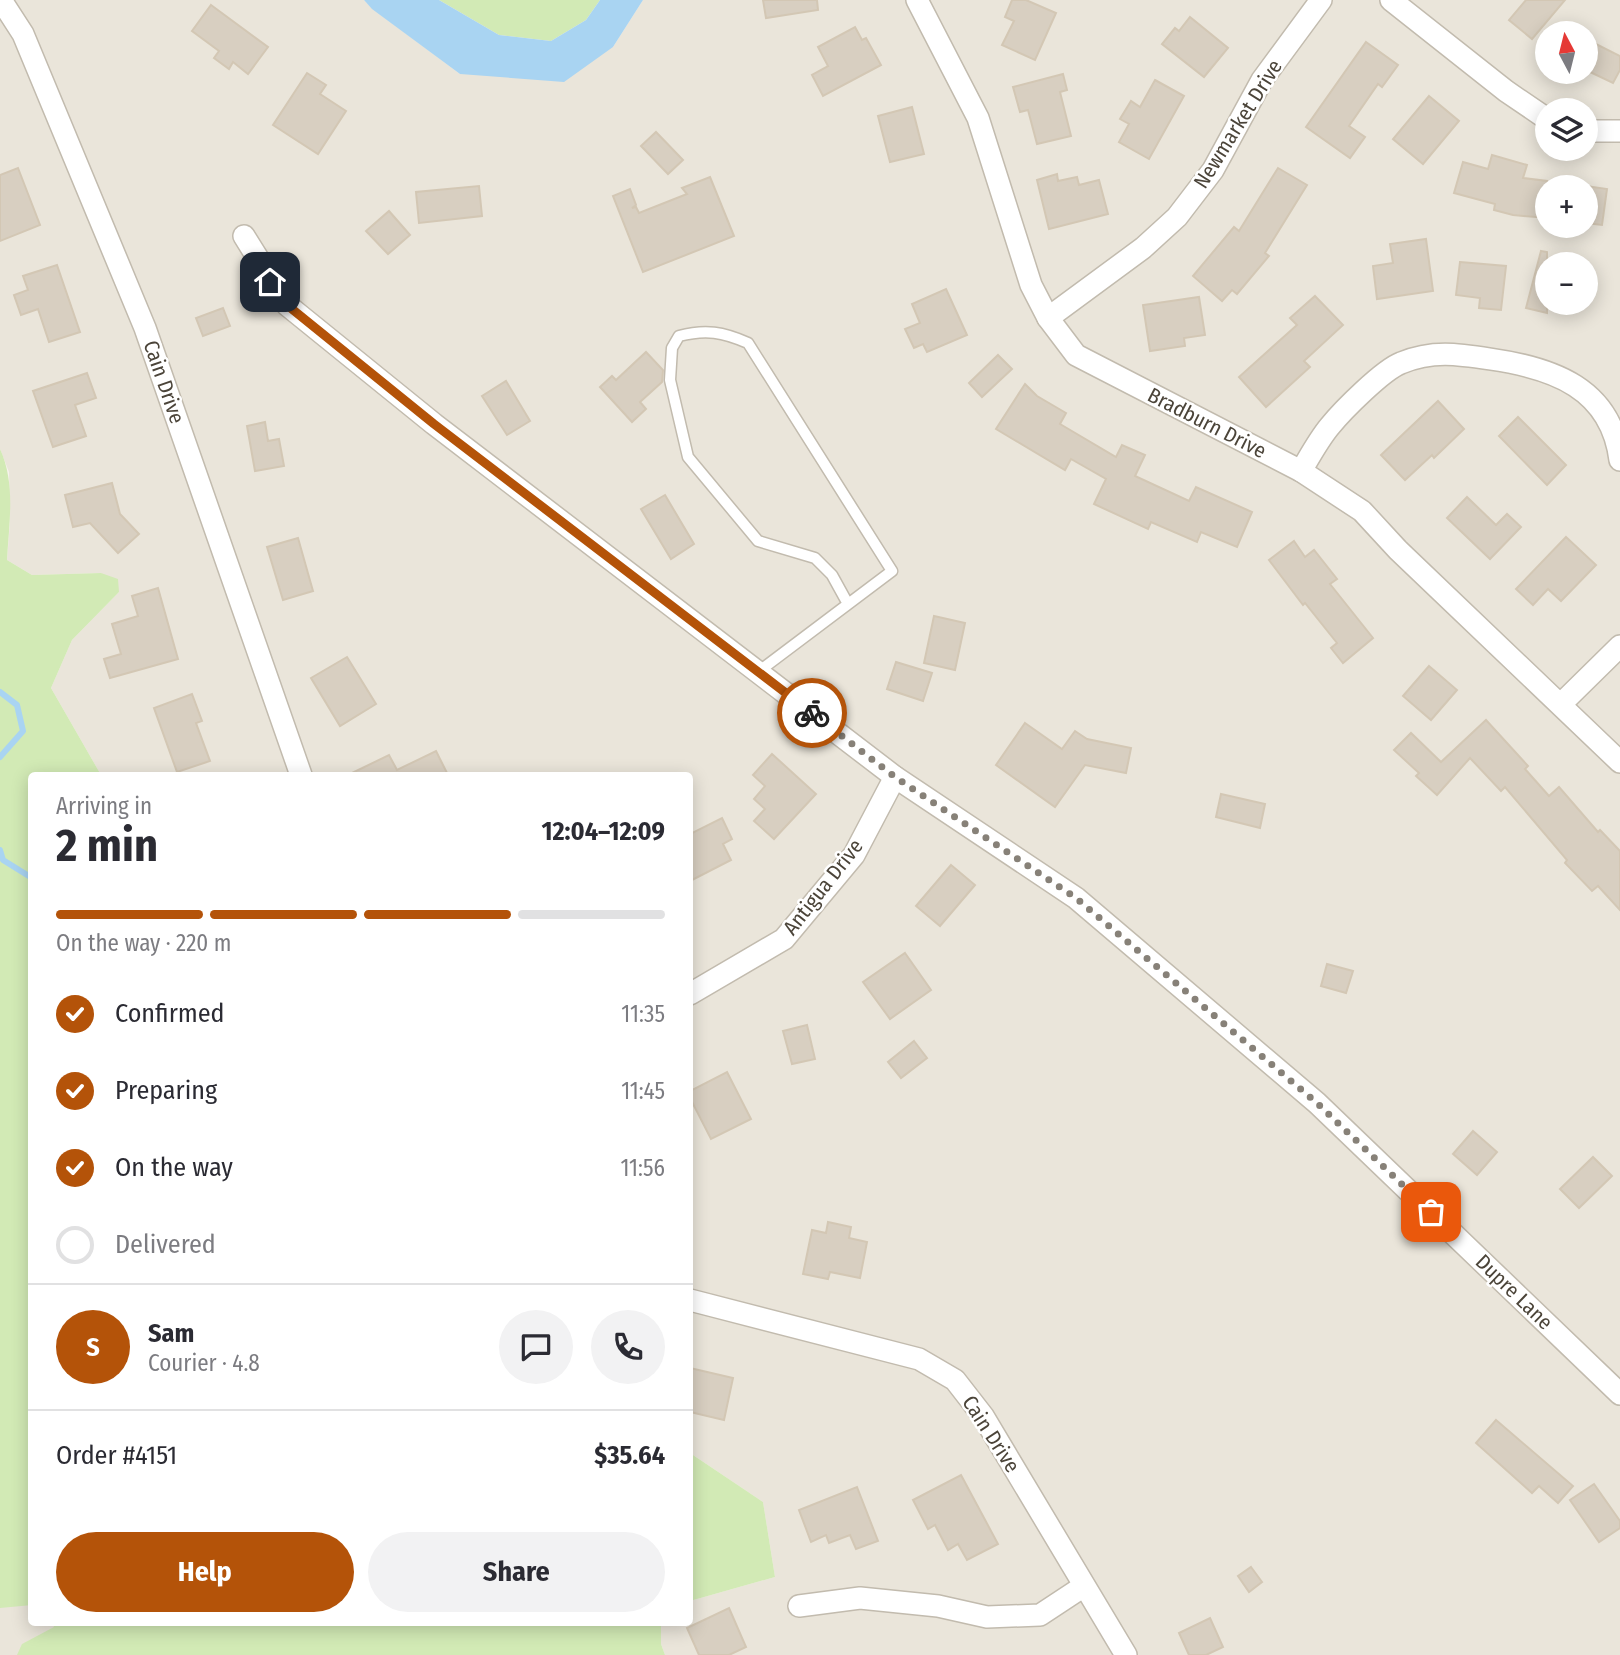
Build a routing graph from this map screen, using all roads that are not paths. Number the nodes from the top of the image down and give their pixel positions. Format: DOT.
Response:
graph roads {
  1 [pos="1,0"];
  2 [pos="917,0"];
  3 [pos="1321,0"];
  4 [pos="1391,0"];
  5 [pos="1535,111"];
  6 [pos="1598,131"];
  7 [pos="1620,131"];
  8 [pos="244,236"];
  9 [pos="1048,318"];
  10 [pos="1620,460"];
  11 [pos="1301,471"];
  12 [pos="848,604"];
  13 [pos="1620,646"];
  14 [pos="758,672"];
  15 [pos="1561,704"];
  16 [pos="1620,762"];
  17 [pos="300,772"];
  18 [pos="895,777"];
  19 [pos="693,992"];
  20 [pos="693,1301"];
  21 [pos="1620,1394"];
  22 [pos="1084,1586"];
  23 [pos="799,1606"];
  24 [pos="1126,1655"];
  1 -- 17 [label="street, Cain Drive"];
  2 -- 9 [label="street, Bradburn Drive"];
  3 -- 9 [label="street, Newmarket Drive"];
  4 -- 5 [label="street"];
  6 -- 7 [label="street"];
  8 -- 14 [label="street, Dupre Lane"];
  9 -- 11 [label="street, Bradburn Drive"];
  10 -- 11 [label="street"];
  11 -- 15 [label="street, Bradburn Drive"];
  12 -- 12 [label="lane"];
  12 -- 14 [label="lane"];
  13 -- 15 [label="street"];
  14 -- 18 [label="street, Dupre Lane"];
  15 -- 16 [label="street, Bradburn Drive"];
  18 -- 19 [label="street, Antigua Drive"];
  18 -- 21 [label="street, Dupre Lane"];
  20 -- 22 [label="street, Cain Drive"];
  22 -- 23 [label="street"];
  22 -- 24 [label="street, Cain Drive"];
}
